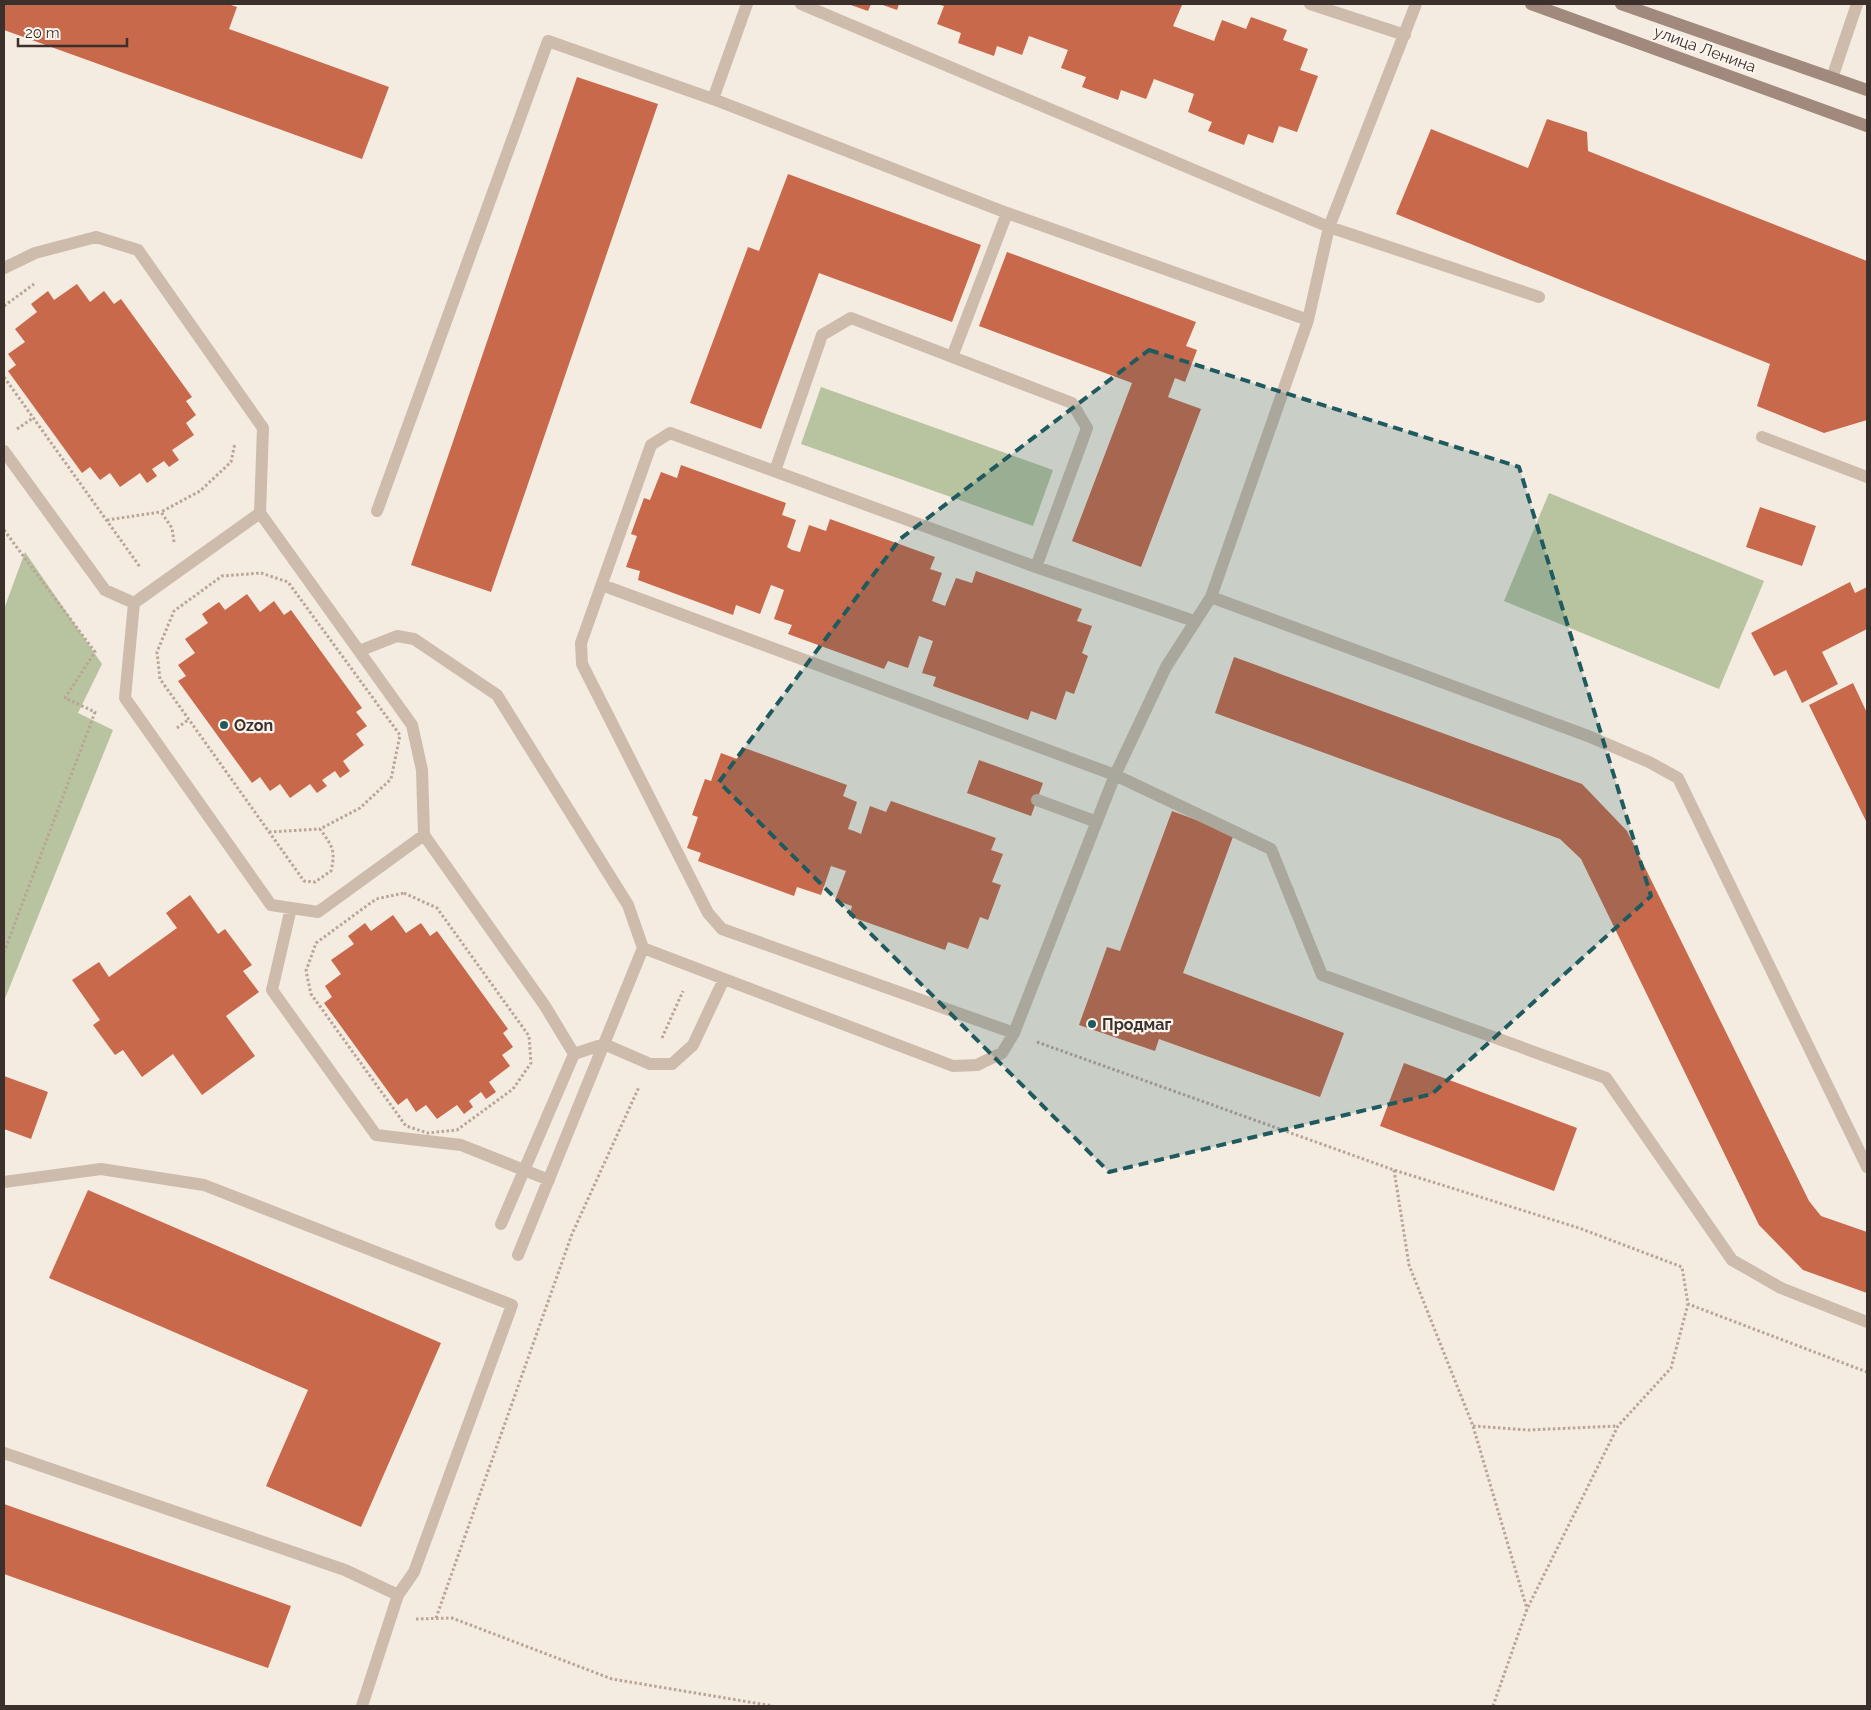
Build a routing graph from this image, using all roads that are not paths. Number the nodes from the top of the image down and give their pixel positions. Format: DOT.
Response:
graph roads {
  1 [pos="747,4"];
  2 [pos="801,4"];
  3 [pos="1310,4"];
  4 [pos="1416,4"];
  5 [pos="1531,4"];
  6 [pos="1621,4"];
  7 [pos="1857,4"];
  8 [pos="1405,35"];
  9 [pos="1832,78"];
  10 [pos="1867,90"];
  11 [pos="713,99"];
  12 [pos="1867,126"];
  13 [pos="1007,213"];
  14 [pos="1329,226"];
  15 [pos="4,268"];
  16 [pos="1539,296"];
  17 [pos="1308,320"];
  18 [pos="952,357"];
  19 [pos="1762,437"];
  20 [pos="4,451"];
  21 [pos="775,471"];
  22 [pos="1867,477"];
  23 [pos="377,511"];
  24 [pos="260,513"];
  25 [pos="1036,567"];
  26 [pos="602,585"];
  27 [pos="1211,597"];
  28 [pos="134,603"];
  29 [pos="1194,621"];
  30 [pos="359,651"];
  31 [pos="1115,775"];
  32 [pos="1037,800"];
  33 [pos="1097,822"];
  34 [pos="424,835"];
  35 [pos="291,908"];
  36 [pos="643,948"];
  37 [pos="724,980"];
  38 [pos="1014,1033"];
  39 [pos="604,1044"];
  40 [pos="574,1054"];
  41 [pos="1867,1167"];
  42 [pos="524,1170"];
  43 [pos="549,1180"];
  44 [pos="4,1182"];
  45 [pos="501,1224"];
  46 [pos="518,1255"];
  47 [pos="1867,1322"];
  48 [pos="4,1453"];
  49 [pos="398,1595"];
  50 [pos="362,1706"];
  1 -- 11 [label="street"];
  2 -- 14 [label="street"];
  3 -- 8 [label="street"];
  4 -- 8 [label="street"];
  5 -- 12 [label="street, улица Ленина"];
  6 -- 9 [label="street, улица Ленина"];
  7 -- 9 [label="street"];
  8 -- 14 [label="street"];
  9 -- 10 [label="street, улица Ленина"];
  11 -- 13 [label="street"];
  11 -- 23 [label="street"];
  13 -- 17 [label="street"];
  13 -- 18 [label="street"];
  14 -- 16 [label="street"];
  14 -- 17 [label="street"];
  15 -- 24 [label="street"];
  17 -- 27 [label="street"];
  18 -- 21 [label="street"];
  18 -- 25 [label="street"];
  19 -- 22 [label="street"];
  20 -- 28 [label="street"];
  21 -- 25 [label="street"];
  21 -- 26 [label="street"];
  24 -- 28 [label="street"];
  24 -- 30 [label="street"];
  25 -- 29 [label="street"];
  26 -- 31 [label="street"];
  26 -- 38 [label="street"];
  27 -- 29 [label="street"];
  27 -- 41 [label="street"];
  28 -- 35 [label="street"];
  29 -- 31 [label="street"];
  30 -- 34 [label="street"];
  30 -- 36 [label="street"];
  31 -- 33 [label="street"];
  31 -- 47 [label="street"];
  32 -- 33 [label="street"];
  33 -- 38 [label="street"];
  34 -- 35 [label="street"];
  34 -- 40 [label="street"];
  35 -- 42 [label="street"];
  36 -- 37 [label="street"];
  36 -- 39 [label="street"];
  37 -- 38 [label="street"];
  37 -- 39 [label="street"];
  39 -- 40 [label="street"];
  39 -- 43 [label="street"];
  40 -- 42 [label="street"];
  42 -- 43 [label="street"];
  42 -- 45 [label="street"];
  43 -- 46 [label="street"];
  44 -- 49 [label="street"];
  48 -- 49 [label="street"];
  49 -- 50 [label="street"];
}
